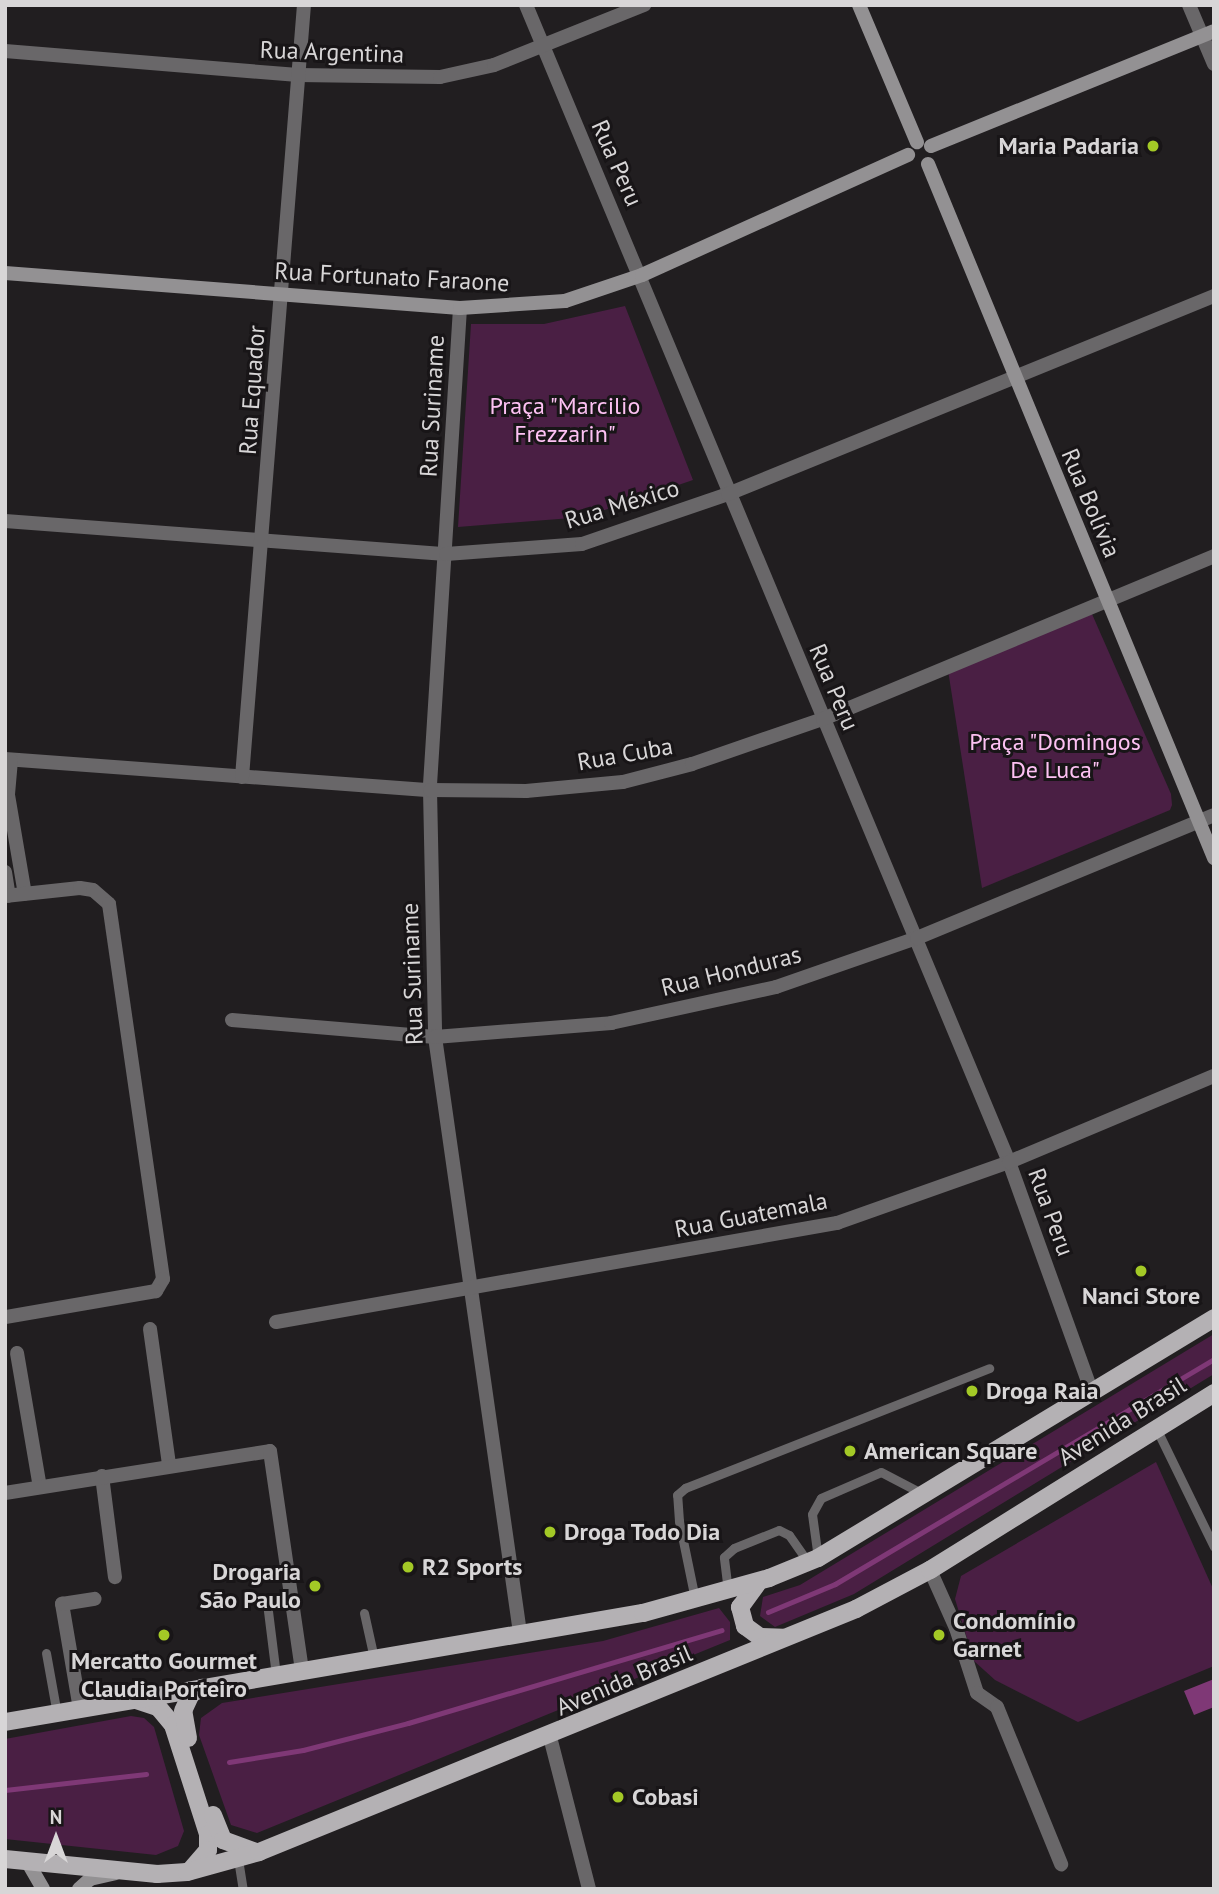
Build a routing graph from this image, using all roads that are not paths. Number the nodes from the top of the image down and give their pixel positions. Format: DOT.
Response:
graph roads {
  1 [pos="304,5"];
  2 [pos="526,5"];
  3 [pos="644,5"];
  4 [pos="859,5"];
  5 [pos="1189,5"];
  6 [pos="1208,33"];
  7 [pos="542,46"];
  8 [pos="5,51"];
  9 [pos="1214,64"];
  10 [pos="298,75"];
  11 [pos="927,151"];
  12 [pos="909,158"];
  13 [pos="5,274"];
  14 [pos="642,275"];
  15 [pos="282,294"];
  16 [pos="1214,296"];
  17 [pos="460,308"];
  18 [pos="1014,377"];
  19 [pos="728,494"];
  20 [pos="5,521"];
  21 [pos="263,542"];
  22 [pos="446,554"];
  23 [pos="1214,555"];
  24 [pos="1106,599"];
  25 [pos="823,719"];
  26 [pos="8,760"];
  27 [pos="242,778"];
  28 [pos="429,790"];
  29 [pos="1214,815"];
  30 [pos="1199,822"];
  31 [pos="1214,858"];
  32 [pos="5,872"];
  33 [pos="25,894"];
  34 [pos="7,896"];
  35 [pos="917,938"];
  36 [pos="232,1020"];
  37 [pos="435,1037"];
  38 [pos="1214,1076"];
  39 [pos="1009,1162"];
  40 [pos="472,1289"];
  41 [pos="5,1317"];
  42 [pos="1214,1318"];
  43 [pos="276,1322"];
  44 [pos="150,1329"];
  45 [pos="17,1353"];
  46 [pos="989,1368"];
  47 [pos="1091,1390"];
  48 [pos="1214,1393"];
  49 [pos="1156,1429"];
  50 [pos="169,1465"];
  51 [pos="103,1476"];
  52 [pos="40,1487"];
  53 [pos="5,1493"];
  54 [pos="923,1494"];
  55 [pos="1214,1547"];
  56 [pos="813,1560"];
  57 [pos="930,1570"];
  58 [pos="115,1577"];
  59 [pos="769,1578"];
  60 [pos="728,1591"];
  61 [pos="95,1599"];
  62 [pos="696,1601"];
  63 [pos="267,1603"];
  64 [pos="365,1613"];
  65 [pos="520,1633"];
  66 [pos="789,1638"];
  67 [pos="46,1653"];
  68 [pos="374,1658"];
  69 [pos="302,1671"];
  70 [pos="276,1675"];
  71 [pos="202,1688"];
  72 [pos="131,1700"];
  73 [pos="80,1709"];
  74 [pos="57,1714"];
  75 [pos="5,1722"];
  76 [pos="550,1737"];
  77 [pos="259,1852"];
  78 [pos="5,1859"];
  79 [pos="238,1859"];
  80 [pos="27,1861"];
  81 [pos="1061,1864"];
  82 [pos="121,1872"];
  83 [pos="187,1872"];
  84 [pos="43,1889"];
  85 [pos="79,1889"];
  86 [pos="243,1889"];
  87 [pos="589,1889"];
  1 -- 10 [label="street, Rua Equador"];
  2 -- 7 [label="street, Rua Peru"];
  3 -- 7 [label="street, Rua Argentina"];
  4 -- 11 [label="main road, Rua Bolívia"];
  5 -- 6 [label="street"];
  6 -- 9 [label="street"];
  6 -- 11 [label="main road"];
  7 -- 10 [label="street, Rua Argentina"];
  7 -- 14 [label="street, Rua Peru"];
  8 -- 10 [label="street, Rua Argentina"];
  10 -- 15 [label="street, Rua Equador"];
  11 -- 12 [label="main road"];
  11 -- 12 [label="main road"];
  11 -- 18 [label="main road, Rua Bolívia"];
  12 -- 14 [label="main road, Rua Fortunato Faraone"];
  13 -- 15 [label="main road, Rua Fortunato Faraone"];
  14 -- 17 [label="main road, Rua Fortunato Faraone"];
  14 -- 19 [label="street, Rua Peru"];
  15 -- 17 [label="main road, Rua Fortunato Faraone"];
  15 -- 21 [label="street, Rua Equador"];
  16 -- 18 [label="street, Rua México"];
  17 -- 22 [label="street, Rua Suriname"];
  18 -- 19 [label="street, Rua México"];
  18 -- 24 [label="main road, Rua Bolívia"];
  19 -- 22 [label="street, Rua México"];
  19 -- 25 [label="street, Rua Peru"];
  20 -- 21 [label="street, Rua México"];
  21 -- 22 [label="street, Rua México"];
  21 -- 27 [label="street, Rua Equador"];
  22 -- 28 [label="street, Rua Suriname"];
  23 -- 24 [label="street, Rua Cuba"];
  24 -- 25 [label="street, Rua Cuba"];
  24 -- 30 [label="main road, Rua Bolívia"];
  25 -- 28 [label="street, Rua Cuba"];
  25 -- 35 [label="street, Rua Peru"];
  26 -- 27 [label="street, Rua Cuba"];
  26 -- 33 [label="street"];
  27 -- 28 [label="street, Rua Cuba"];
  28 -- 37 [label="street, Rua Suriname"];
  29 -- 30 [label="street, Rua Honduras"];
  30 -- 31 [label="main road, Rua Bolívia"];
  30 -- 35 [label="street, Rua Honduras"];
  32 -- 34 [label="street"];
  33 -- 34 [label="street"];
  33 -- 41 [label="street"];
  35 -- 37 [label="street, Rua Honduras"];
  35 -- 39 [label="street, Rua Peru"];
  36 -- 37 [label="street, Rua Honduras"];
  37 -- 40 [label="street, Rua Suriname"];
  38 -- 39 [label="street, Rua Guatemala"];
  39 -- 40 [label="street, Rua Guatemala"];
  39 -- 47 [label="street, Rua Peru"];
  40 -- 43 [label="street, Rua Guatemala"];
  40 -- 65 [label="street, Rua Suriname"];
  42 -- 47 [label="main road, Avenida Brasil"];
  44 -- 50 [label="street"];
  45 -- 52 [label="street"];
  46 -- 62 [label="lane"];
  47 -- 54 [label="main road, Avenida Brasil"];
  48 -- 49 [label="main road, Avenida Brasil"];
  49 -- 55 [label="lane"];
  49 -- 57 [label="main road, Avenida Brasil"];
  50 -- 51 [label="street"];
  50 -- 69 [label="street"];
  51 -- 52 [label="street"];
  51 -- 58 [label="street"];
  52 -- 53 [label="street"];
  54 -- 56 [label="main road, Avenida Brasil"];
  54 -- 56 [label="lane"];
  56 -- 59 [label="main road, Avenida Brasil"];
  56 -- 60 [label="lane"];
  57 -- 66 [label="main road, Avenida Brasil"];
  57 -- 81 [label="street"];
  59 -- 60 [label="main road, Avenida Brasil"];
  59 -- 66 [label="main road"];
  60 -- 62 [label="main road, Avenida Brasil"];
  61 -- 73 [label="street"];
  62 -- 65 [label="main road, Avenida Brasil"];
  63 -- 70 [label="lane"];
  64 -- 68 [label="lane"];
  65 -- 68 [label="main road, Avenida Brasil"];
  66 -- 76 [label="main road, Avenida Brasil"];
  67 -- 74 [label="lane"];
  68 -- 69 [label="main road, Avenida Brasil"];
  69 -- 70 [label="main road, Avenida Brasil"];
  70 -- 71 [label="main road, Avenida Brasil"];
  71 -- 72 [label="main road, Avenida Brasil"];
  71 -- 77 [label="main road"];
  72 -- 73 [label="main road, Avenida Brasil"];
  72 -- 83 [label="main road"];
  73 -- 74 [label="main road, Avenida Brasil"];
  74 -- 75 [label="main road, Avenida Brasil"];
  76 -- 77 [label="main road, Avenida Brasil"];
  76 -- 87 [label="street"];
  77 -- 79 [label="main road, Avenida Brasil"];
  78 -- 80 [label="main road, Avenida Brasil"];
  79 -- 83 [label="main road, Avenida Brasil"];
  79 -- 86 [label="lane"];
  80 -- 82 [label="main road, Avenida Brasil"];
  80 -- 84 [label="main road"];
  82 -- 83 [label="main road, Avenida Brasil"];
  82 -- 85 [label="main road"];
}
